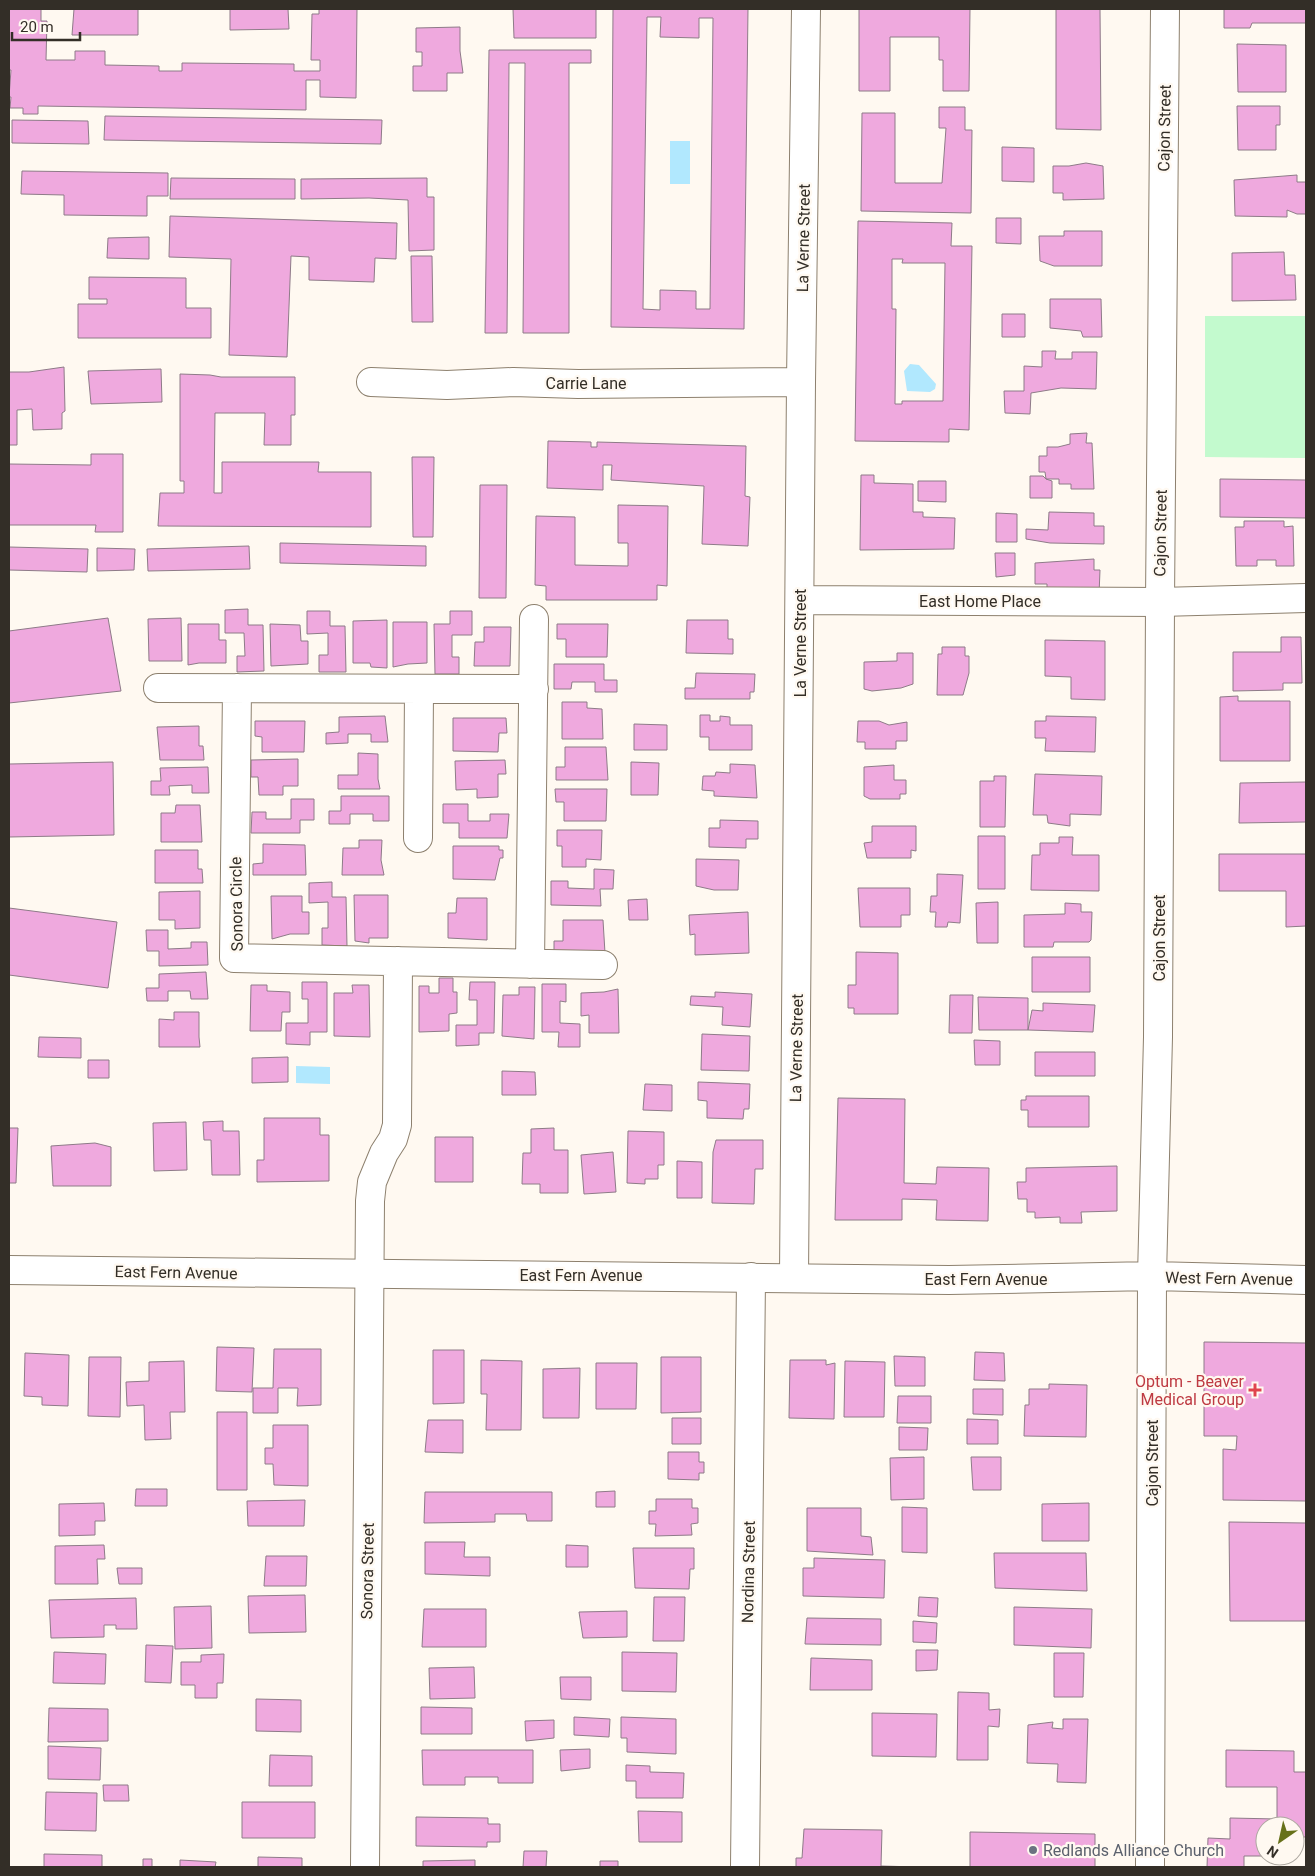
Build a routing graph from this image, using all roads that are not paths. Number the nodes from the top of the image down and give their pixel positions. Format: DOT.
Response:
graph roads {
  1 [pos="806,9"];
  2 [pos="1165,9"];
  3 [pos="371,382"];
  4 [pos="801,382"];
  5 [pos="1306,598"];
  6 [pos="800,600"];
  7 [pos="1160,602"];
  8 [pos="534,619"];
  9 [pos="158,688"];
  10 [pos="237,688"];
  11 [pos="534,689"];
  12 [pos="419,690"];
  13 [pos="418,838"];
  14 [pos="398,961"];
  15 [pos="530,964"];
  16 [pos="603,965"];
  17 [pos="9,1270"];
  18 [pos="370,1274"];
  19 [pos="1152,1276"];
  20 [pos="751,1277"];
  21 [pos="794,1277"];
  22 [pos="1306,1280"];
  23 [pos="365,1867"];
  24 [pos="745,1867"];
  25 [pos="1150,1867"];
  1 -- 4 [label="street, La Verne Street"];
  2 -- 7 [label="street, Cajon Street"];
  3 -- 4 [label="street, Carrie Lane"];
  4 -- 6 [label="street, La Verne Street"];
  5 -- 7 [label="street, East Home Place"];
  6 -- 7 [label="street, East Home Place"];
  6 -- 21 [label="street, La Verne Street"];
  7 -- 19 [label="street, Cajon Street"];
  8 -- 11 [label="street"];
  9 -- 10 [label="street"];
  10 -- 12 [label="street"];
  10 -- 14 [label="street, Sonora Circle"];
  11 -- 12 [label="street"];
  11 -- 15 [label="street"];
  12 -- 13 [label="street"];
  14 -- 15 [label="street, Sonora Circle"];
  14 -- 18 [label="street"];
  15 -- 16 [label="street, Sonora Circle"];
  17 -- 18 [label="street, East Fern Avenue"];
  18 -- 20 [label="street, East Fern Avenue"];
  18 -- 23 [label="street, Sonora Street"];
  19 -- 21 [label="street, East Fern Avenue"];
  19 -- 22 [label="street, West Fern Avenue"];
  19 -- 25 [label="street, Cajon Street"];
  20 -- 21 [label="street, East Fern Avenue"];
  20 -- 24 [label="street, Nordina Street"];
}
